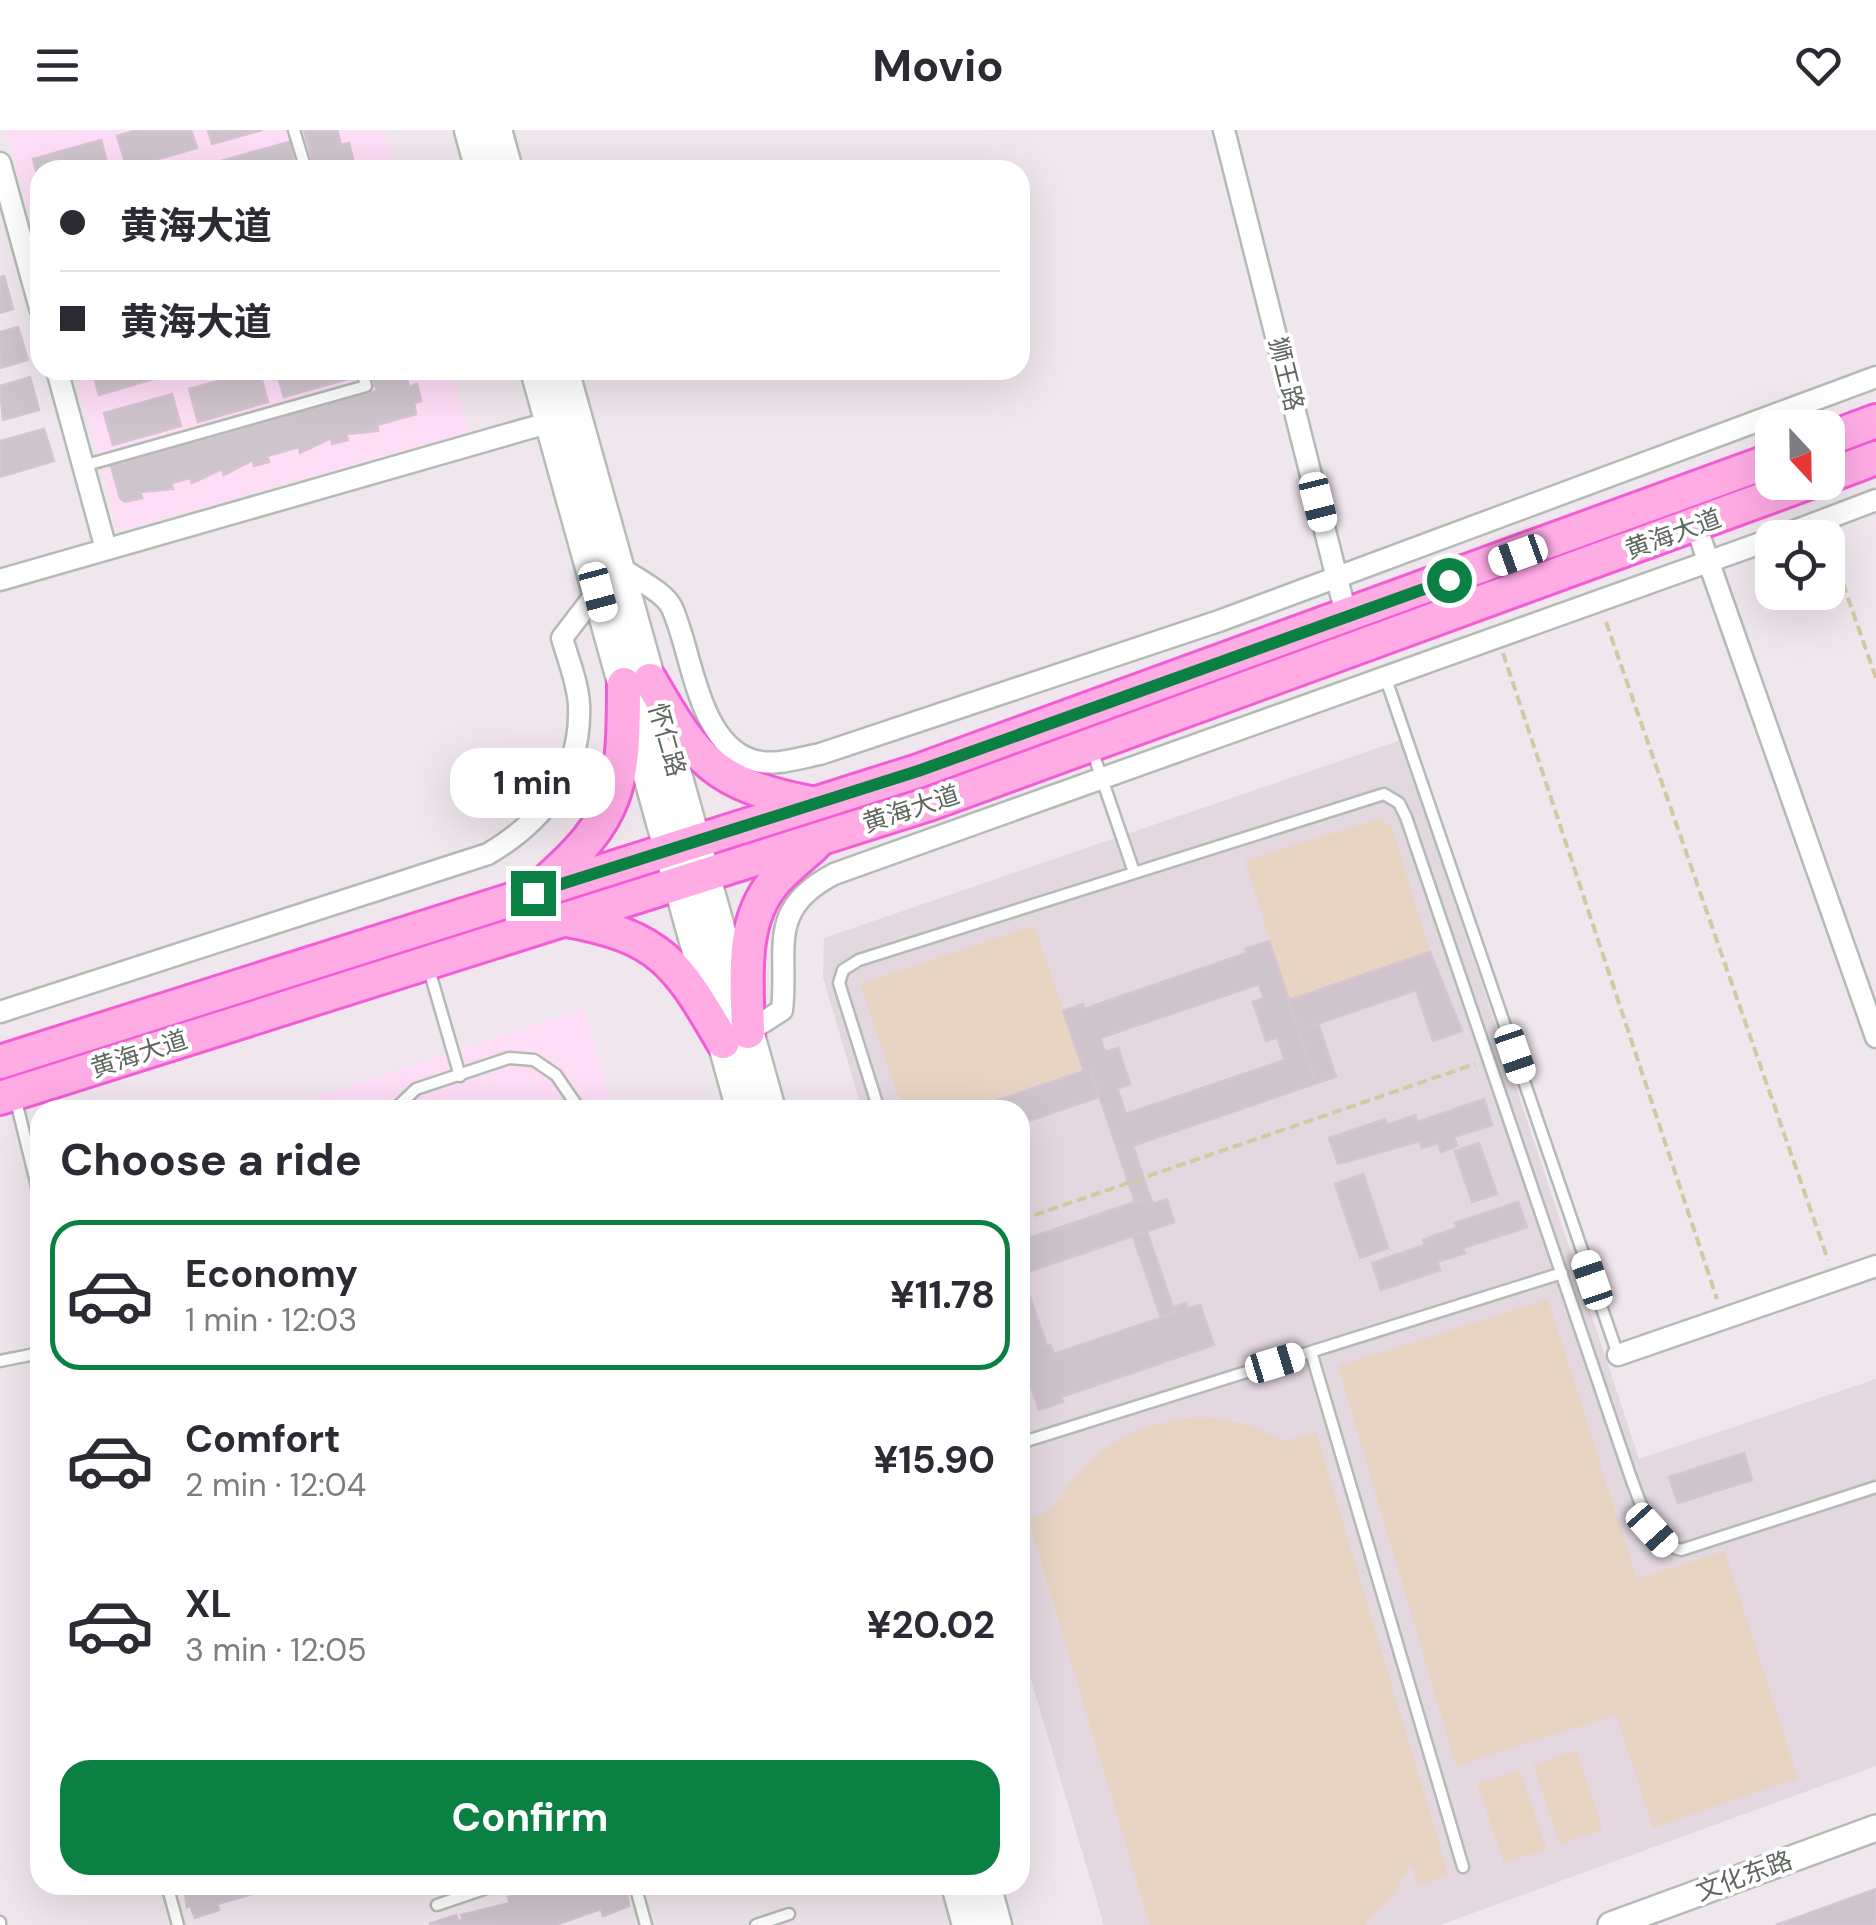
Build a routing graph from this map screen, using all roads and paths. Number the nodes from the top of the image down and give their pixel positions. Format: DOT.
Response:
graph roads {
  1 [pos="294,130"];
  2 [pos="470,130"];
  3 [pos="496,130"];
  4 [pos="1224,130"];
  5 [pos="303,160"];
  6 [pos="478,160"];
  7 [pos="505,160"];
  8 [pos="0,163"];
  9 [pos="30,272"];
  10 [pos="1876,378"];
  11 [pos="60,380"];
  12 [pos="364,380"];
  13 [pos="539,380"];
  14 [pos="566,380"];
  15 [pos="1876,421"];
  16 [pos="551,422"];
  17 [pos="1845,433"];
  18 [pos="1876,458"];
  19 [pos="84,466"];
  20 [pos="1755,466"];
  21 [pos="1845,470"];
  22 [pos="1763,500"];
  23 [pos="1876,500"];
  24 [pos="1822,520"];
  25 [pos="1696,526"];
  26 [pos="1755,545"];
  27 [pos="106,549"];
  28 [pos="1708,563"];
  29 [pos="618,566"];
  30 [pos="1337,577"];
  31 [pos="0,580"];
  32 [pos="1845,589"];
  33 [pos="598,592"];
  34 [pos="1600,603"];
  35 [pos="1347,618"];
  36 [pos="1498,639"];
  37 [pos="1386,678"];
  38 [pos="1876,678"];
  39 [pos="637,682"];
  40 [pos="1091,748"];
  41 [pos="1102,779"];
  42 [pos="814,804"];
  43 [pos="822,837"];
  44 [pos="682,846"];
  45 [pos="1134,872"];
  46 [pos="691,879"];
  47 [pos="533,893"];
  48 [pos="562,920"];
  49 [pos="427,962"];
  50 [pos="0,1012"];
  51 [pos="736,1037"];
  52 [pos="1876,1037"];
  53 [pos="1489,1060"];
  54 [pos="0,1062"];
  55 [pos="460,1076"];
  56 [pos="7,1096"];
  57 [pos="404,1100"];
  58 [pos="573,1100"];
  59 [pos="741,1100"];
  60 [pos="765,1100"];
  61 [pos="876,1100"];
  62 [pos="30,1167"];
  63 [pos="1030,1217"];
  64 [pos="1876,1266"];
  65 [pos="1562,1273"];
  66 [pos="1834,1280"];
  67 [pos="1724,1318"];
  68 [pos="1311,1352"];
  69 [pos="1618,1354"];
  70 [pos="30,1355"];
  71 [pos="0,1361"];
  72 [pos="1030,1440"];
  73 [pos="1876,1488"];
  74 [pos="1876,1828"];
  75 [pos="1463,1867"];
  76 [pos="170,1895"];
  77 [pos="467,1895"];
  78 [pos="638,1895"];
  79 [pos="960,1895"];
  80 [pos="988,1895"];
  81 [pos="438,1905"];
  82 [pos="789,1914"];
  83 [pos="178,1925"];
  84 [pos="646,1925"];
  85 [pos="756,1925"];
  86 [pos="968,1925"];
  87 [pos="996,1925"];
  88 [pos="1611,1925"];
  1 -- 5 [label="lane"];
  2 -- 6 [label="main road"];
  3 -- 7 [label="main road"];
  4 -- 30 [label="street, 狮王路"];
  8 -- 9 [label="street"];
  10 -- 30 [label="street"];
  11 -- 19 [label="street"];
  12 -- 19 [label="lane"];
  13 -- 16 [label="main road, 怀仁路"];
  14 -- 29 [label="main road, 怀仁路"];
  15 -- 17 [label="main road"];
  16 -- 27 [label="street"];
  16 -- 33 [label="main road, 怀仁路"];
  18 -- 21 [label="main road"];
  19 -- 27 [label="street"];
  20 -- 35 [label="main road, 黄海大道"];
  22 -- 25 [label="main road, 黄海大道"];
  23 -- 24 [label="street"];
  25 -- 28 [label="street"];
  25 -- 40 [label="main road, 黄海大道"];
  26 -- 28 [label="street"];
  27 -- 31 [label="street"];
  28 -- 34 [label="street"];
  28 -- 52 [label="street"];
  29 -- 30 [label="street"];
  29 -- 39 [label="main road, 怀仁路"];
  30 -- 35 [label="street, 狮王路"];
  32 -- 38 [label="path"];
  33 -- 39 [label="main road, 怀仁路"];
  33 -- 50 [label="street"];
  34 -- 36 [label="street"];
  34 -- 66 [label="path"];
  35 -- 42 [label="main road, 黄海大道"];
  36 -- 37 [label="street"];
  36 -- 67 [label="path"];
  37 -- 41 [label="street"];
  37 -- 69 [label="lane"];
  39 -- 42 [label="main road"];
  39 -- 44 [label="main road, 怀仁路"];
  39 -- 47 [label="main road"];
  40 -- 41 [label="lane"];
  40 -- 43 [label="main road, 黄海大道"];
  41 -- 45 [label="lane"];
  41 -- 51 [label="street"];
  42 -- 44 [label="main road, 黄海大道"];
  43 -- 46 [label="main road, 黄海大道"];
  43 -- 51 [label="main road"];
  44 -- 46 [label="main road, 怀仁路"];
  44 -- 47 [label="main road, 黄海大道"];
  45 -- 53 [label="lane"];
  45 -- 61 [label="lane"];
  46 -- 48 [label="main road, 黄海大道"];
  46 -- 51 [label="main road, 怀仁路"];
  47 -- 54 [label="main road, 黄海大道"];
  48 -- 49 [label="main road, 黄海大道"];
  48 -- 51 [label="main road"];
  49 -- 55 [label="lane"];
  49 -- 56 [label="main road, 黄海大道"];
  51 -- 59 [label="main road, 怀仁路"];
  51 -- 60 [label="main road, 怀仁路"];
  53 -- 63 [label="path"];
  53 -- 65 [label="lane"];
  55 -- 57 [label="lane"];
  55 -- 58 [label="lane"];
  56 -- 62 [label="lane"];
  64 -- 66 [label="street"];
  65 -- 68 [label="lane"];
  65 -- 73 [label="lane"];
  66 -- 67 [label="street"];
  67 -- 69 [label="street"];
  68 -- 72 [label="lane"];
  68 -- 75 [label="lane"];
  70 -- 71 [label="lane"];
  74 -- 88 [label="street, 文化东路"];
  76 -- 83 [label="lane"];
  77 -- 81 [label="lane"];
  78 -- 84 [label="lane"];
  79 -- 86 [label="main road"];
  80 -- 87 [label="main road"];
  82 -- 85 [label="lane"];
}
